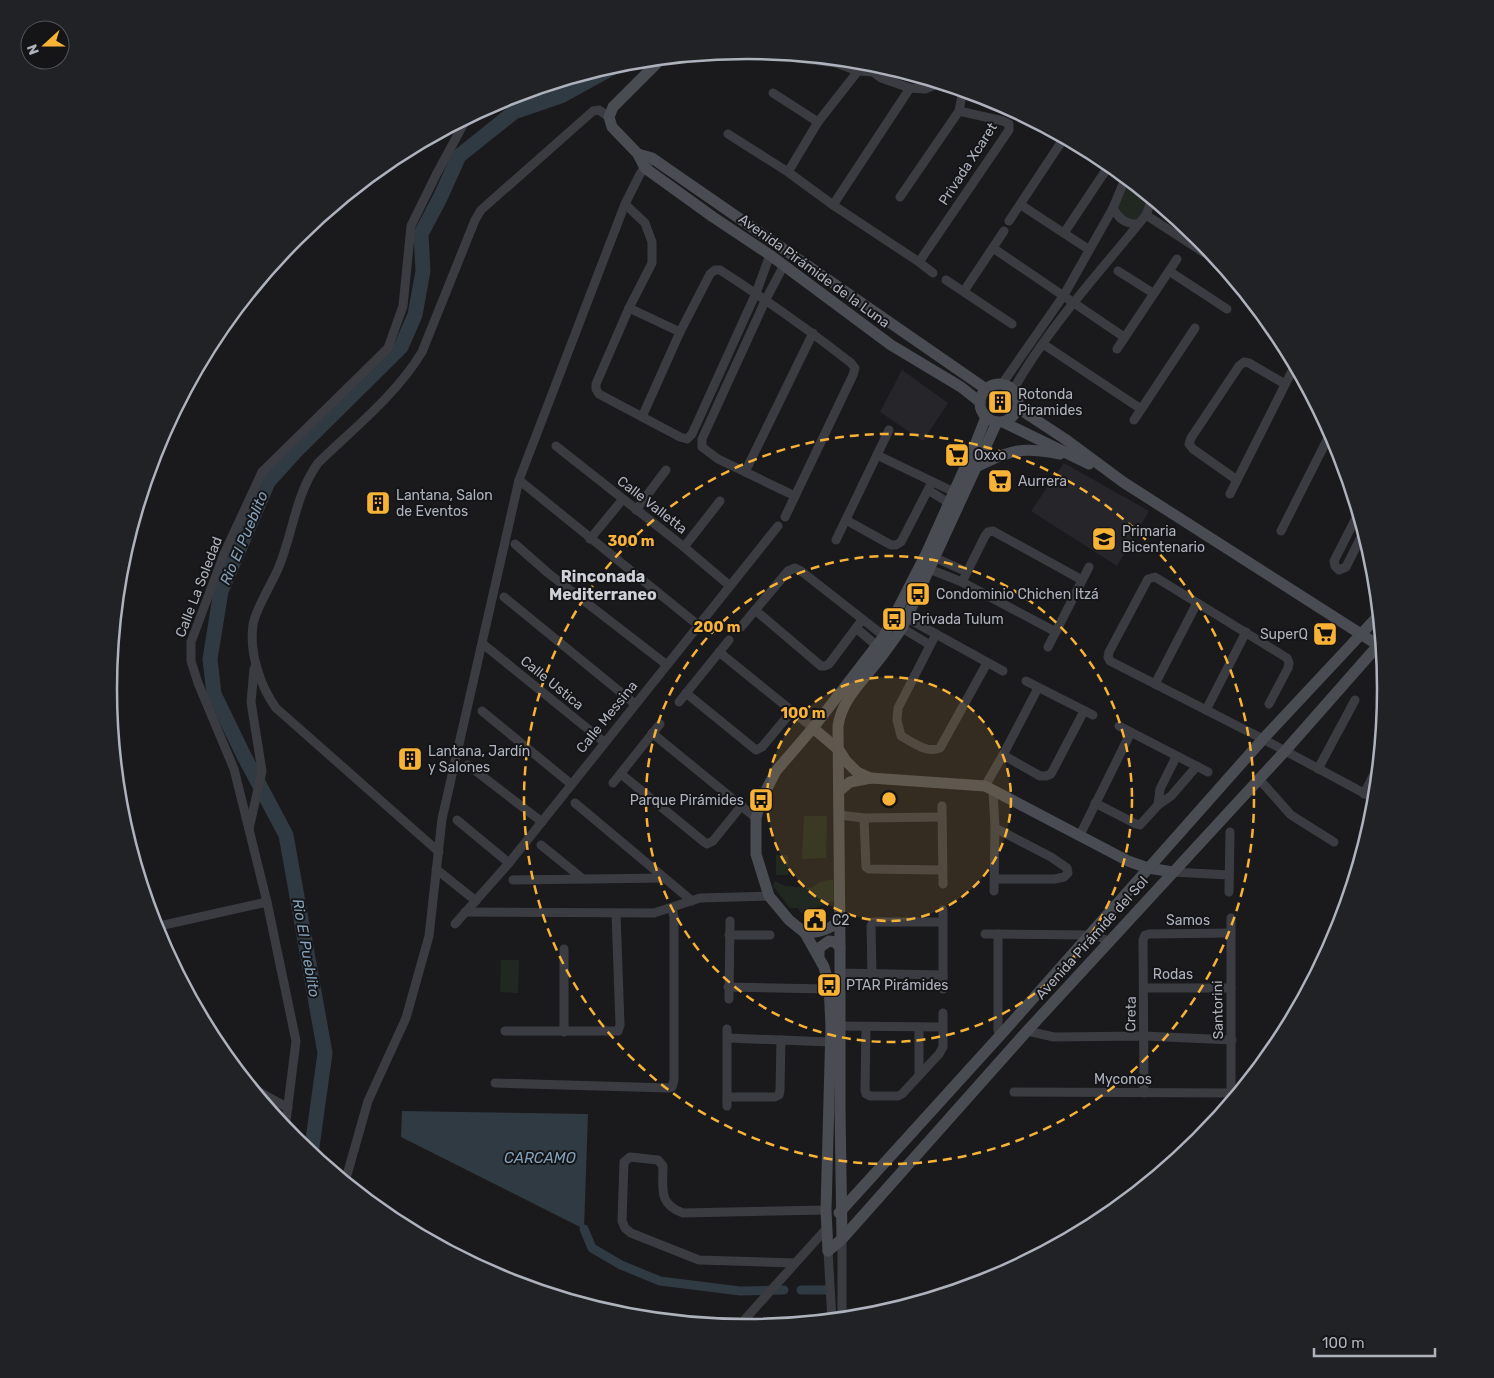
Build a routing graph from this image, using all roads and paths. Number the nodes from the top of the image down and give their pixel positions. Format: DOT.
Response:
graph roads {
  1 [pos="654,66"];
  2 [pos="847,67"];
  3 [pos="858,71"];
  4 [pos="872,72"];
  5 [pos="931,86"];
  6 [pos="910,88"];
  7 [pos="773,93"];
  8 [pos="962,97"];
  9 [pos="959,111"];
  10 [pos="610,117"];
  11 [pos="818,122"];
  12 [pos="464,126"];
  13 [pos="728,134"];
  14 [pos="1061,143"];
  15 [pos="638,154"];
  16 [pos="652,158"];
  17 [pos="645,168"];
  18 [pos="1105,171"];
  19 [pos="788,172"];
  20 [pos="1123,183"];
  21 [pos="692,187"];
  22 [pos="684,197"];
  23 [pos="900,198"];
  24 [pos="625,204"];
  25 [pos="1021,204"];
  26 [pos="1150,204"];
  27 [pos="833,205"];
  28 [pos="1113,208"];
  29 [pos="1146,215"];
  30 [pos="1009,221"];
  31 [pos="1138,224"];
  32 [pos="1004,230"];
  33 [pos="1064,233"];
  34 [pos="993,248"];
  35 [pos="1088,249"];
  36 [pos="1199,249"];
  37 [pos="770,255"];
  38 [pos="1177,259"];
  39 [pos="919,262"];
  40 [pos="784,266"];
  41 [pos="1118,271"];
  42 [pos="1169,271"];
  43 [pos="933,273"];
  44 [pos="946,280"];
  45 [pos="964,291"];
  46 [pos="756,293"];
  47 [pos="1153,294"];
  48 [pos="1064,295"];
  49 [pos="766,299"];
  50 [pos="1074,302"];
  51 [pos="629,308"];
  52 [pos="1227,309"];
  53 [pos="1012,324"];
  54 [pos="1195,328"];
  55 [pos="680,332"];
  56 [pos="813,333"];
  57 [pos="1124,337"];
  58 [pos="1043,344"];
  59 [pos="1117,349"];
  60 [pos="1292,372"];
  61 [pos="1002,384"];
  62 [pos="1285,384"];
  63 [pos="986,389"];
  64 [pos="1013,390"];
  65 [pos="980,402"];
  66 [pos="1018,408"];
  67 [pos="1141,409"];
  68 [pos="986,416"];
  69 [pos="642,417"];
  70 [pos="1134,420"];
  71 [pos="1000,422"];
  72 [pos="890,430"];
  73 [pos="1326,442"];
  74 [pos="556,446"];
  75 [pos="877,455"];
  76 [pos="1077,457"];
  77 [pos="976,467"];
  78 [pos="666,470"];
  79 [pos="745,472"];
  80 [pos="519,480"];
  81 [pos="1237,480"];
  82 [pos="1123,482"];
  83 [pos="932,487"];
  84 [pos="1230,494"];
  85 [pos="795,496"];
  86 [pos="951,498"];
  87 [pos="623,499"];
  88 [pos="720,501"];
  89 [pos="636,510"];
  90 [pos="785,517"];
  91 [pos="846,520"];
  92 [pos="1354,521"];
  93 [pos="778,526"];
  94 [pos="1282,531"];
  95 [pos="590,539"];
  96 [pos="836,540"];
  97 [pos="1359,540"];
  98 [pos="515,544"];
  99 [pos="684,547"];
  100 [pos="931,556"];
  101 [pos="925,567"];
  102 [pos="1089,567"];
  103 [pos="967,572"];
  104 [pos="1082,580"];
  105 [pos="962,582"];
  106 [pos="730,586"];
  107 [pos="504,597"];
  108 [pos="1197,603"];
  109 [pos="755,610"];
  110 [pos="864,621"];
  111 [pos="1373,621"];
  112 [pos="698,625"];
  113 [pos="909,626"];
  114 [pos="741,627"];
  115 [pos="857,630"];
  116 [pos="1056,632"];
  117 [pos="1246,632"];
  118 [pos="936,634"];
  119 [pos="1360,635"];
  120 [pos="884,636"];
  121 [pos="729,640"];
  122 [pos="1375,643"];
  123 [pos="482,644"];
  124 [pos="930,645"];
  125 [pos="877,646"];
  126 [pos="1048,647"];
  127 [pos="1348,648"];
  128 [pos="1376,649"];
  129 [pos="719,652"];
  130 [pos="1366,659"];
  131 [pos="987,662"];
  132 [pos="256,664"];
  133 [pos="667,665"];
  134 [pos="1003,671"];
  135 [pos="1026,681"];
  136 [pos="1155,684"];
  137 [pos="1038,688"];
  138 [pos="686,693"];
  139 [pos="1355,700"];
  140 [pos="679,702"];
  141 [pos="635,704"];
  142 [pos="1269,704"];
  143 [pos="1206,710"];
  144 [pos="482,711"];
  145 [pos="1084,711"];
  146 [pos="795,713"];
  147 [pos="1093,715"];
  148 [pos="660,724"];
  149 [pos="1119,726"];
  150 [pos="813,728"];
  151 [pos="1131,732"];
  152 [pos="652,734"];
  153 [pos="1263,739"];
  154 [pos="604,742"];
  155 [pos="839,750"];
  156 [pos="1285,751"];
  157 [pos="1003,755"];
  158 [pos="1176,756"];
  159 [pos="468,765"];
  160 [pos="1196,766"];
  161 [pos="1318,769"];
  162 [pos="1208,772"];
  163 [pos="621,774"];
  164 [pos="872,778"];
  165 [pos="1259,779"];
  166 [pos="1370,782"];
  167 [pos="613,783"];
  168 [pos="571,784"];
  169 [pos="989,788"];
  170 [pos="839,790"];
  171 [pos="1364,794"];
  172 [pos="1368,796"];
  173 [pos="575,803"];
  174 [pos="1096,803"];
  175 [pos="1158,805"];
  176 [pos="744,806"];
  177 [pos="942,806"];
  178 [pos="839,815"];
  179 [pos="942,817"];
  180 [pos="756,818"];
  181 [pos="864,818"];
  182 [pos="457,820"];
  183 [pos="542,822"];
  184 [pos="995,828"];
  185 [pos="248,832"];
  186 [pos="1230,832"];
  187 [pos="1080,835"];
  188 [pos="1334,842"];
  189 [pos="541,845"];
  190 [pos="439,852"];
  191 [pos="509,862"];
  192 [pos="1148,868"];
  193 [pos="436,869"];
  194 [pos="942,870"];
  195 [pos="1173,872"];
  196 [pos="1229,875"];
  197 [pos="664,878"];
  198 [pos="583,879"];
  199 [pos="995,879"];
  200 [pos="513,880"];
  201 [pos="943,884"];
  202 [pos="994,891"];
  203 [pos="1229,892"];
  204 [pos="769,896"];
  205 [pos="476,901"];
  206 [pos="692,901"];
  207 [pos="267,902"];
  208 [pos="672,908"];
  209 [pos="943,910"];
  210 [pos="465,912"];
  211 [pos="616,912"];
  212 [pos="1231,918"];
  213 [pos="730,921"];
  214 [pos="839,921"];
  215 [pos="942,922"];
  216 [pos="454,924"];
  217 [pos="163,925"];
  218 [pos="806,932"];
  219 [pos="985,934"];
  220 [pos="998,934"];
  221 [pos="1231,934"];
  222 [pos="729,935"];
  223 [pos="770,935"];
  224 [pos="1088,935"];
  225 [pos="1145,935"];
  226 [pos="1110,942"];
  227 [pos="840,947"];
  228 [pos="564,949"];
  229 [pos="819,955"];
  230 [pos="840,974"];
  231 [pos="872,974"];
  232 [pos="943,975"];
  233 [pos="728,987"];
  234 [pos="1145,988"];
  235 [pos="1231,988"];
  236 [pos="829,989"];
  237 [pos="943,989"];
  238 [pos="729,999"];
  239 [pos="943,1013"];
  240 [pos="840,1026"];
  241 [pos="866,1027"];
  242 [pos="918,1027"];
  243 [pos="943,1027"];
  244 [pos="505,1031"];
  245 [pos="1027,1031"];
  246 [pos="564,1032"];
  247 [pos="1000,1035"];
  248 [pos="1144,1036"];
  249 [pos="781,1040"];
  250 [pos="1232,1040"];
  251 [pos="830,1042"];
  252 [pos="974,1062"];
  253 [pos="989,1074"];
  254 [pos="919,1075"];
  255 [pos="495,1083"];
  256 [pos="1232,1091"];
  257 [pos="1014,1092"];
  258 [pos="1144,1093"];
  259 [pos="265,1095"];
  260 [pos="1228,1097"];
  261 [pos="288,1108"];
  262 [pos="286,1119"];
  263 [pos="347,1176"];
  264 [pos="826,1210"];
  265 [pos="842,1210"];
  266 [pos="827,1228"];
  267 [pos="842,1240"];
  268 [pos="828,1251"];
  269 [pos="794,1263"];
  270 [pos="832,1292"];
  271 [pos="842,1292"];
  272 [pos="842,1312"];
  273 [pos="832,1313"];
  274 [pos="745,1319"];
  1 -- 10 [label="street"];
  2 -- 3 [label="street"];
  3 -- 4 [label="street"];
  3 -- 11 [label="street"];
  4 -- 6 [label="street"];
  5 -- 6 [label="street"];
  6 -- 27 [label="street"];
  7 -- 11 [label="street"];
  8 -- 9 [label="street"];
  9 -- 23 [label="street"];
  9 -- 39 [label="street, Privada Xcaret"];
  10 -- 15 [label="street, Avenida Pirámide de la Luna"];
  10 -- 132 [label="street"];
  11 -- 19 [label="street"];
  12 -- 185 [label="street, Calle La Soledad"];
  13 -- 19 [label="street"];
  14 -- 25 [label="street"];
  15 -- 16 [label="street, Avenida Pirámide de la Luna"];
  15 -- 17 [label="street, Avenida Pirámide de la Luna"];
  16 -- 17 [label="street"];
  16 -- 21 [label="street, Avenida Pirámide de la Luna"];
  17 -- 22 [label="street, Avenida Pirámide de la Luna"];
  17 -- 24 [label="street"];
  18 -- 33 [label="street"];
  19 -- 27 [label="street"];
  20 -- 28 [label="street"];
  21 -- 22 [label="street"];
  21 -- 63 [label="street, Avenida Pirámide de la Luna"];
  22 -- 37 [label="street, Avenida Pirámide de la Luna"];
  24 -- 51 [label="street"];
  24 -- 80 [label="street"];
  25 -- 30 [label="street"];
  25 -- 33 [label="street"];
  26 -- 29 [label="street"];
  27 -- 39 [label="street"];
  28 -- 31 [label="street"];
  28 -- 35 [label="street"];
  29 -- 31 [label="street"];
  29 -- 36 [label="street"];
  31 -- 50 [label="street"];
  32 -- 34 [label="street"];
  33 -- 35 [label="street"];
  34 -- 45 [label="street"];
  34 -- 48 [label="street"];
  35 -- 48 [label="street"];
  37 -- 40 [label="street, Avenida Pirámide de la Luna"];
  37 -- 46 [label="street"];
  38 -- 42 [label="street"];
  39 -- 43 [label="street"];
  40 -- 49 [label="street"];
  40 -- 65 [label="street, Avenida Pirámide de la Luna"];
  41 -- 47 [label="street"];
  42 -- 47 [label="street"];
  42 -- 52 [label="street"];
  44 -- 45 [label="street"];
  45 -- 53 [label="street"];
  46 -- 49 [label="street"];
  46 -- 55 [label="street"];
  46 -- 69 [label="street"];
  47 -- 57 [label="street"];
  48 -- 50 [label="street"];
  48 -- 61 [label="street"];
  49 -- 56 [label="street"];
  49 -- 79 [label="street"];
  50 -- 57 [label="street"];
  50 -- 58 [label="street"];
  51 -- 55 [label="street"];
  51 -- 69 [label="street"];
  54 -- 67 [label="street"];
  55 -- 69 [label="street"];
  56 -- 79 [label="street"];
  56 -- 85 [label="street"];
  57 -- 59 [label="street"];
  58 -- 64 [label="street"];
  58 -- 67 [label="street"];
  60 -- 62 [label="street"];
  61 -- 63 [label="street"];
  61 -- 64 [label="street"];
  62 -- 81 [label="street"];
  62 -- 81 [label="street"];
  63 -- 65 [label="street"];
  64 -- 66 [label="street"];
  65 -- 68 [label="street"];
  66 -- 71 [label="street"];
  66 -- 82 [label="street"];
  67 -- 70 [label="street"];
  68 -- 71 [label="street"];
  68 -- 86 [label="street"];
  71 -- 76 [label="street"];
  71 -- 77 [label="street"];
  72 -- 75 [label="street"];
  73 -- 94 [label="street"];
  74 -- 87 [label="street, Calle Valletta"];
  75 -- 83 [label="street"];
  75 -- 91 [label="street"];
  76 -- 77 [label="street"];
  76 -- 82 [label="street"];
  77 -- 100 [label="street"];
  78 -- 89 [label="street"];
  79 -- 85 [label="street"];
  80 -- 95 [label="street"];
  80 -- 123 [label="street"];
  81 -- 84 [label="street"];
  82 -- 119 [label="street"];
  83 -- 86 [label="street"];
  83 -- 91 [label="street"];
  85 -- 90 [label="street"];
  86 -- 100 [label="street"];
  87 -- 89 [label="street, Calle Valletta"];
  87 -- 95 [label="street"];
  88 -- 99 [label="street"];
  89 -- 99 [label="street, Calle Valletta"];
  91 -- 96 [label="street"];
  92 -- 97 [label="street"];
  93 -- 106 [label="street, Calle Messina"];
  95 -- 112 [label="street"];
  98 -- 133 [label="street"];
  99 -- 106 [label="street, Calle Valletta"];
  100 -- 101 [label="street"];
  100 -- 103 [label="street"];
  101 -- 105 [label="street"];
  101 -- 113 [label="street"];
  101 -- 120 [label="street"];
  102 -- 104 [label="street"];
  103 -- 104 [label="street"];
  103 -- 105 [label="street"];
  104 -- 116 [label="street"];
  105 -- 116 [label="street"];
  106 -- 112 [label="street, Calle Messina"];
  107 -- 141 [label="street"];
  108 -- 117 [label="street"];
  108 -- 136 [label="street"];
  108 -- 136 [label="street"];
  109 -- 110 [label="street"];
  109 -- 114 [label="street"];
  109 -- 115 [label="street"];
  110 -- 115 [label="street"];
  110 -- 120 [label="street"];
  111 -- 119 [label="street, Avenida Pirámide del Sol"];
  112 -- 133 [label="street, Calle Messina"];
  113 -- 118 [label="street"];
  113 -- 124 [label="street"];
  113 -- 155 [label="street"];
  115 -- 125 [label="street"];
  116 -- 126 [label="street"];
  117 -- 142 [label="street"];
  117 -- 143 [label="street"];
  118 -- 124 [label="street"];
  118 -- 131 [label="street"];
  119 -- 122 [label="street"];
  119 -- 127 [label="street, Avenida Pirámide del Sol"];
  120 -- 125 [label="street"];
  121 -- 129 [label="street"];
  123 -- 154 [label="street, Calle Ustica"];
  123 -- 190 [label="street"];
  124 -- 131 [label="street"];
  125 -- 150 [label="street"];
  127 -- 130 [label="street"];
  127 -- 153 [label="street, Avenida Pirámide del Sol"];
  128 -- 130 [label="street, Avenida Pirámide del Sol"];
  129 -- 138 [label="street"];
  129 -- 146 [label="street"];
  130 -- 156 [label="street, Avenida Pirámide del Sol"];
  131 -- 134 [label="street"];
  132 -- 185 [label="street"];
  132 -- 190 [label="street"];
  133 -- 141 [label="street, Calle Messina"];
  135 -- 137 [label="street"];
  136 -- 143 [label="street"];
  137 -- 145 [label="street"];
  137 -- 157 [label="street"];
  138 -- 140 [label="street"];
  138 -- 146 [label="street"];
  139 -- 161 [label="street"];
  141 -- 154 [label="street, Calle Messina"];
  143 -- 153 [label="street"];
  144 -- 168 [label="street"];
  145 -- 147 [label="street"];
  145 -- 157 [label="street"];
  146 -- 150 [label="street"];
  148 -- 152 [label="street"];
  149 -- 151 [label="street"];
  150 -- 155 [label="street"];
  150 -- 180 [label="street"];
  151 -- 158 [label="street"];
  151 -- 174 [label="street"];
  152 -- 163 [label="street"];
  152 -- 176 [label="street"];
  153 -- 156 [label="street"];
  153 -- 192 [label="street, Avenida Pirámide del Sol"];
  154 -- 168 [label="street, Calle Messina"];
  155 -- 164 [label="street"];
  155 -- 170 [label="street"];
  156 -- 161 [label="street"];
  156 -- 165 [label="street, Avenida Pirámide del Sol"];
  157 -- 169 [label="street"];
  158 -- 160 [label="street"];
  158 -- 175 [label="street"];
  159 -- 183 [label="street"];
  160 -- 162 [label="street"];
  160 -- 175 [label="street"];
  161 -- 171 [label="street"];
  163 -- 167 [label="street"];
  163 -- 176 [label="street"];
  164 -- 169 [label="street"];
  164 -- 170 [label="street"];
  165 -- 188 [label="street"];
  165 -- 195 [label="street, Avenida Pirámide del Sol"];
  166 -- 171 [label="street"];
  168 -- 183 [label="street, Calle Messina"];
  169 -- 184 [label="street"];
  169 -- 187 [label="street"];
  170 -- 178 [label="street"];
  171 -- 172 [label="street"];
  173 -- 197 [label="street"];
  174 -- 175 [label="street"];
  174 -- 187 [label="street"];
  176 -- 180 [label="street"];
  177 -- 179 [label="street"];
  178 -- 181 [label="street"];
  178 -- 214 [label="street"];
  179 -- 181 [label="street"];
  179 -- 194 [label="street"];
  180 -- 204 [label="street"];
  181 -- 194 [label="street"];
  182 -- 191 [label="street"];
  183 -- 191 [label="street, Calle Messina"];
  184 -- 199 [label="street"];
  184 -- 199 [label="street"];
  185 -- 207 [label="street, Calle La Soledad"];
  186 -- 196 [label="street"];
  187 -- 192 [label="street"];
  189 -- 198 [label="street"];
  190 -- 193 [label="street"];
  191 -- 205 [label="street, Calle Messina"];
  192 -- 195 [label="street"];
  192 -- 224 [label="street, Avenida Pirámide del Sol"];
  193 -- 205 [label="street"];
  193 -- 263 [label="street"];
  194 -- 201 [label="street"];
  195 -- 196 [label="street"];
  195 -- 226 [label="street, Avenida Pirámide del Sol"];
  196 -- 203 [label="street"];
  197 -- 198 [label="street"];
  197 -- 206 [label="street"];
  198 -- 200 [label="street"];
  199 -- 202 [label="street"];
  204 -- 206 [label="street"];
  204 -- 218 [label="street"];
  205 -- 210 [label="street, Calle Messina"];
  206 -- 208 [label="street"];
  207 -- 217 [label="street"];
  207 -- 261 [label="street, Calle La Soledad"];
  208 -- 211 [label="street"];
  208 -- 255 [label="street"];
  209 -- 215 [label="street"];
  210 -- 211 [label="street"];
  210 -- 216 [label="street, Calle Messina"];
  211 -- 246 [label="street"];
  212 -- 221 [label="street, Santorini"];
  213 -- 222 [label="street"];
  214 -- 218 [label="street"];
  214 -- 227 [label="street"];
  215 -- 231 [label="street"];
  215 -- 232 [label="street"];
  218 -- 229 [label="street"];
  219 -- 220 [label="street"];
  220 -- 224 [label="street"];
  220 -- 247 [label="street"];
  221 -- 225 [label="street, Samos"];
  221 -- 235 [label="street, Santorini"];
  222 -- 223 [label="street"];
  222 -- 233 [label="street"];
  224 -- 226 [label="street"];
  224 -- 247 [label="street, Avenida Pirámide del Sol"];
  225 -- 234 [label="street, Creta"];
  226 -- 245 [label="street, Avenida Pirámide del Sol"];
  227 -- 229 [label="street"];
  227 -- 230 [label="street"];
  228 -- 246 [label="street"];
  229 -- 236 [label="street"];
  230 -- 231 [label="street"];
  230 -- 240 [label="street"];
  231 -- 232 [label="street"];
  232 -- 237 [label="street"];
  233 -- 236 [label="street"];
  233 -- 238 [label="street"];
  234 -- 235 [label="street, Rodas"];
  234 -- 248 [label="street, Creta"];
  235 -- 250 [label="street, Santorini"];
  236 -- 240 [label="street"];
  239 -- 243 [label="street"];
  240 -- 241 [label="street"];
  240 -- 251 [label="street"];
  240 -- 265 [label="street"];
  241 -- 242 [label="street"];
  241 -- 254 [label="street"];
  242 -- 243 [label="street"];
  242 -- 254 [label="street"];
  243 -- 254 [label="street"];
  244 -- 246 [label="street"];
  245 -- 248 [label="street"];
  245 -- 253 [label="street, Avenida Pirámide del Sol"];
  247 -- 252 [label="street, Avenida Pirámide del Sol"];
  248 -- 250 [label="street"];
  248 -- 258 [label="street, Creta"];
  249 -- 249 [label="street"];
  249 -- 251 [label="street"];
  250 -- 256 [label="street, Santorini"];
  251 -- 264 [label="street"];
  252 -- 253 [label="street"];
  252 -- 265 [label="street, Avenida Pirámide del Sol"];
  253 -- 267 [label="street, Avenida Pirámide del Sol"];
  257 -- 258 [label="street, Myconos"];
  258 -- 260 [label="street, Myconos"];
  259 -- 261 [label="street"];
  261 -- 262 [label="street, Calle La Soledad"];
  264 -- 266 [label="street"];
  264 -- 269 [label="street"];
  265 -- 266 [label="street, Avenida Pirámide del Sol"];
  265 -- 267 [label="street"];
  266 -- 268 [label="street"];
  266 -- 269 [label="street"];
  267 -- 268 [label="street, Avenida Pirámide del Sol"];
  267 -- 271 [label="street"];
  268 -- 270 [label="street"];
  269 -- 274 [label="street"];
  270 -- 271 [label="street"];
  270 -- 273 [label="street"];
  271 -- 272 [label="street"];
}
